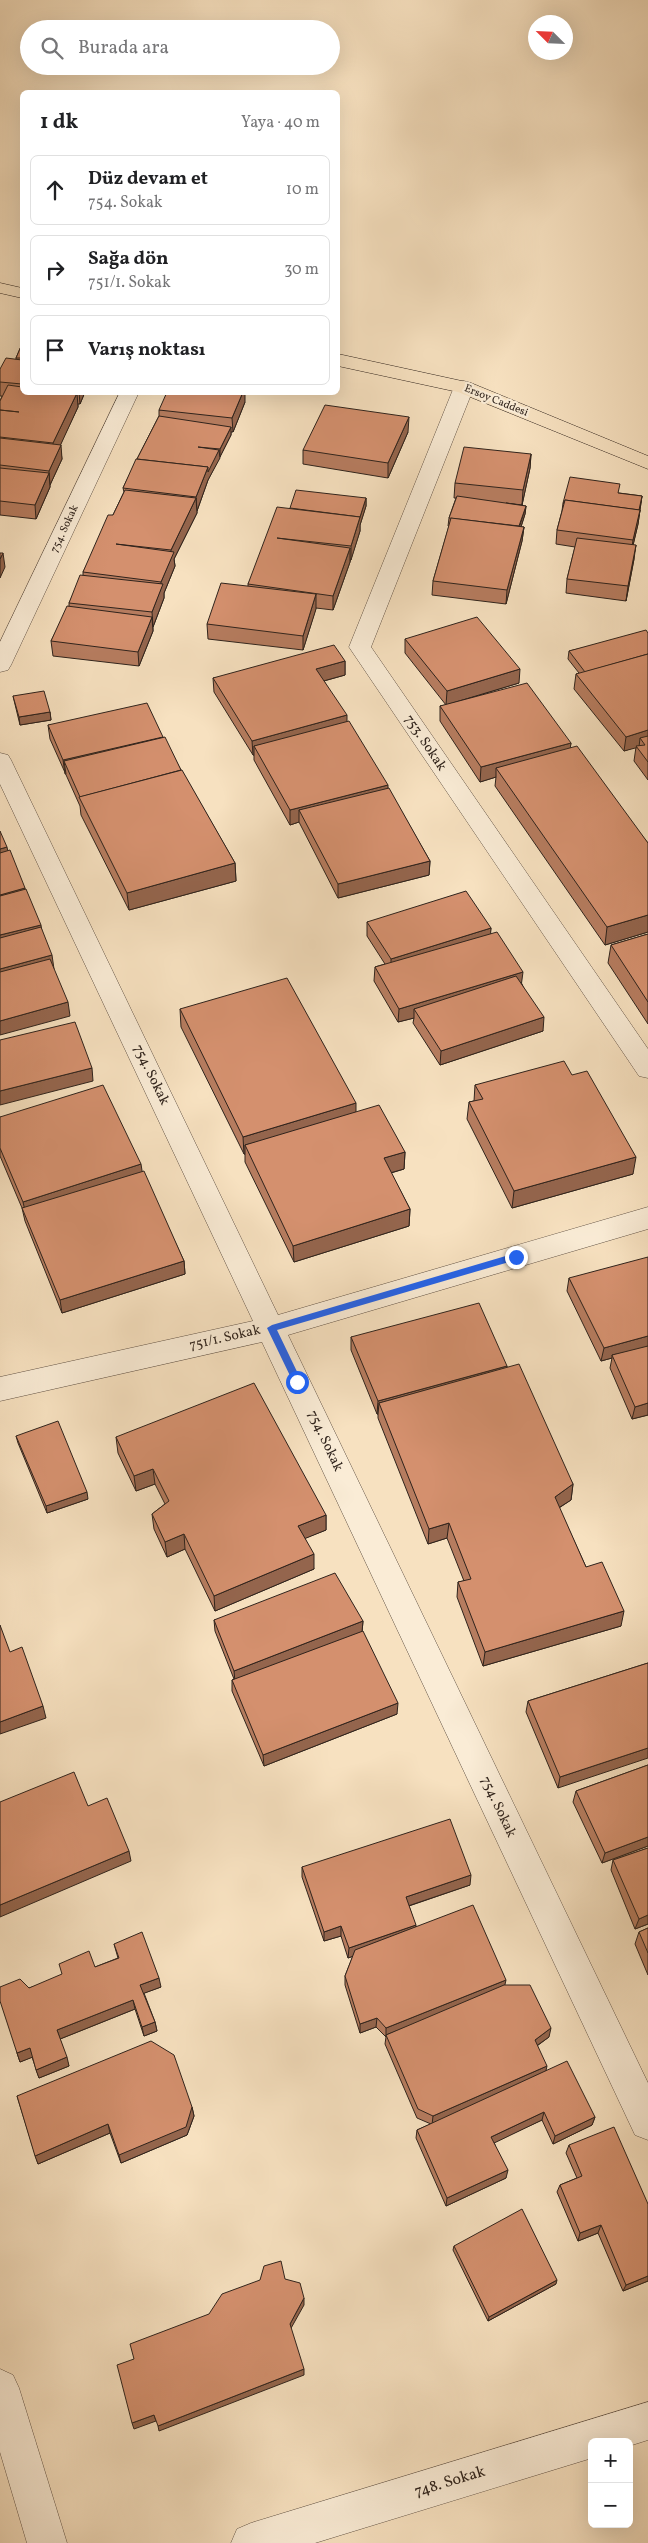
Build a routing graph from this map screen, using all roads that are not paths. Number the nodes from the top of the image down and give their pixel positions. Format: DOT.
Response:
graph roads {
  1 [pos="0,288"];
  2 [pos="20,293"];
  3 [pos="340,360"];
  4 [pos="464,387"];
  5 [pos="129,395"];
  6 [pos="648,463"];
  7 [pos="0,665"];
  8 [pos="0,760"];
  9 [pos="648,1069"];
  10 [pos="648,1218"];
  11 [pos="272,1328"];
  12 [pos="0,1389"];
  13 [pos="648,2122"];
  14 [pos="0,2388"];
  15 [pos="648,2421"];
  16 [pos="47,2543"];
  17 [pos="251,2543"];
  1 -- 2 [label="main road"];
  3 -- 4 [label="main road, Ersoy Caddesi"];
  4 -- 6 [label="main road, Ersoy Caddesi"];
  4 -- 9 [label="street, 753. Sokak"];
  5 -- 7 [label="street, 754. Sokak"];
  8 -- 11 [label="street, 754. Sokak"];
  10 -- 11 [label="street, 751/1. Sokak"];
  11 -- 12 [label="street, 751/1. Sokak"];
  11 -- 13 [label="street, 754. Sokak"];
  14 -- 16 [label="street"];
  15 -- 17 [label="street, 748. Sokak"];
}
